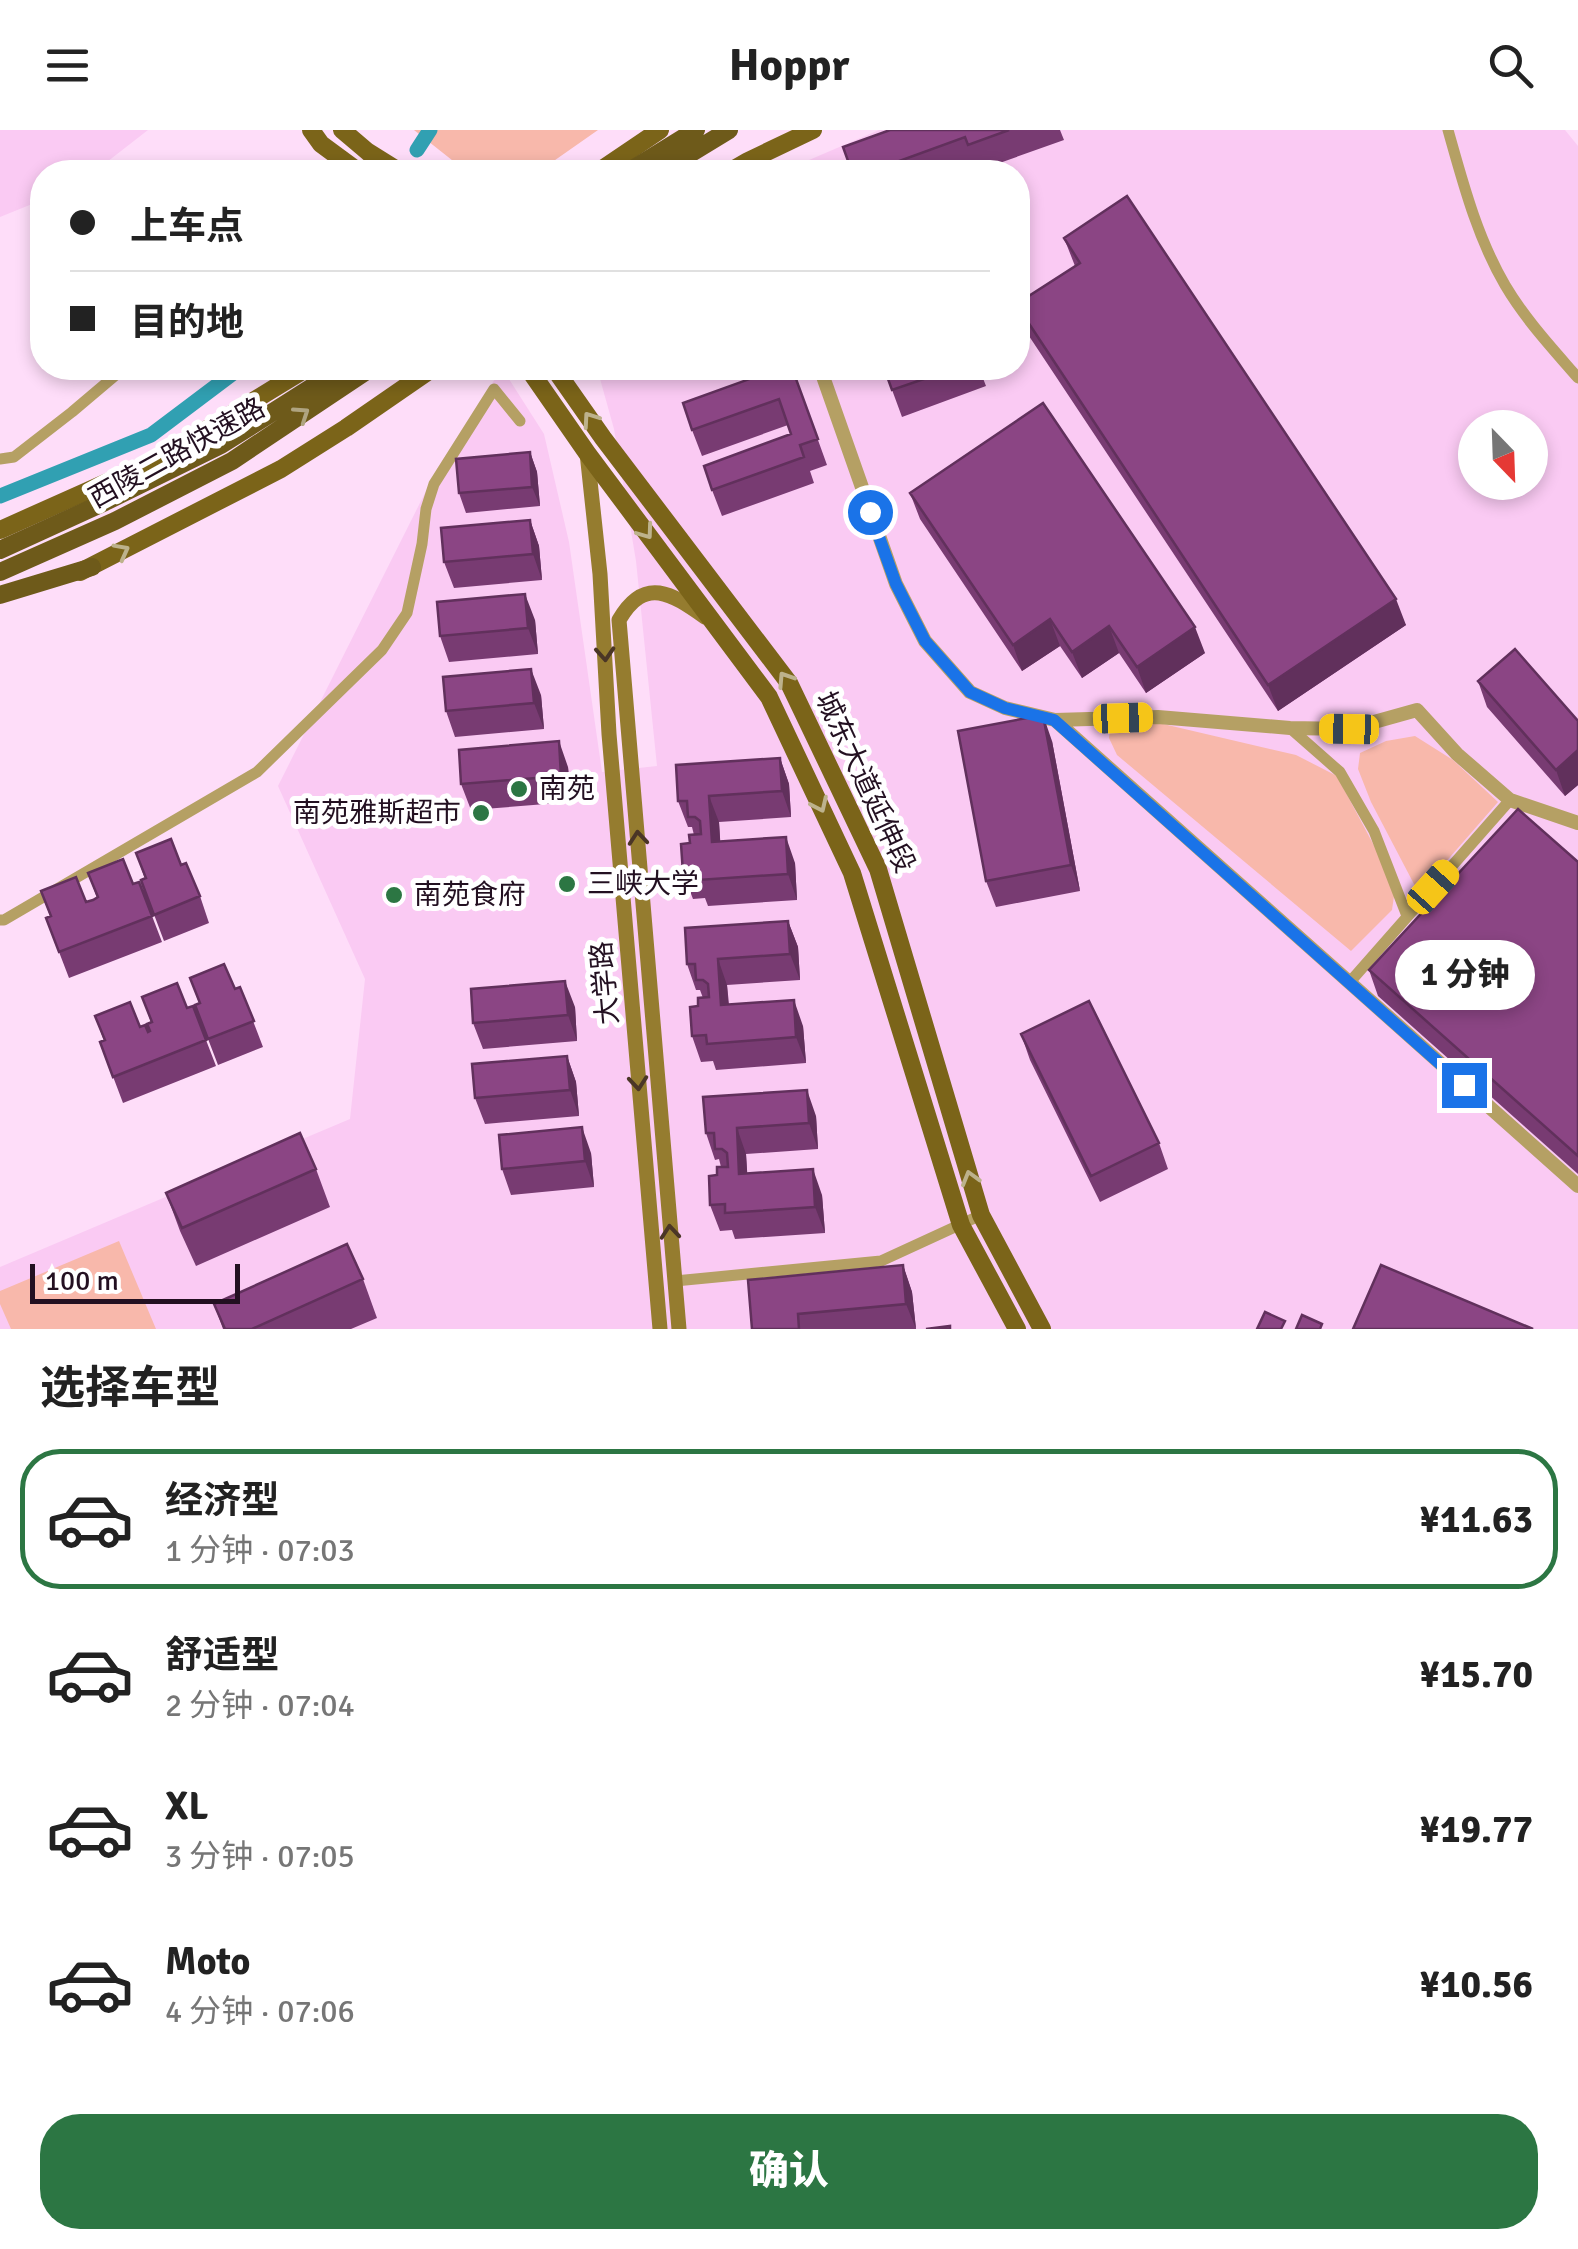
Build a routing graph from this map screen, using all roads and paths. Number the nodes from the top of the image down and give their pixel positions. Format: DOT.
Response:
graph roads {
  1 [pos="311,130"];
  2 [pos="342,130"];
  3 [pos="660,130"];
  4 [pos="696,130"];
  5 [pos="729,130"];
  6 [pos="813,130"];
  7 [pos="1448,130"];
  8 [pos="340,160"];
  9 [pos="381,160"];
  10 [pos="616,160"];
  11 [pos="647,160"];
  12 [pos="680,160"];
  13 [pos="762,160"];
  14 [pos="1578,378"];
  15 [pos="110,380"];
  16 [pos="287,380"];
  17 [pos="323,380"];
  18 [pos="354,380"];
  19 [pos="416,380"];
  20 [pos="537,380"];
  21 [pos="563,380"];
  22 [pos="824,380"];
  23 [pos="520,421"];
  24 [pos="588,452"];
  25 [pos="0,459"];
  26 [pos="0,530"];
  27 [pos="0,550"];
  28 [pos="92,567"];
  29 [pos="0,572"];
  30 [pos="0,598"];
  31 [pos="712,621"];
  32 [pos="1054,720"];
  33 [pos="1290,728"];
  34 [pos="1510,800"];
  35 [pos="1578,823"];
  36 [pos="1407,916"];
  37 [pos="0,920"];
  38 [pos="1349,984"];
  39 [pos="1578,1186"];
  40 [pos="981,1215"];
  41 [pos="961,1225"];
  42 [pos="674,1281"];
  43 [pos="660,1329"];
  44 [pos="680,1329"];
  45 [pos="1017,1329"];
  46 [pos="1042,1329"];
  1 -- 8 [label="main road"];
  2 -- 9 [label="main road"];
  3 -- 10 [label="main road"];
  4 -- 11 [label="highway"];
  5 -- 12 [label="highway"];
  6 -- 13 [label="main road"];
  7 -- 14 [label="street"];
  15 -- 25 [label="street"];
  16 -- 26 [label="main road"];
  17 -- 27 [label="highway, 西陵二路快速路"];
  29 -- 18 [label="highway, 西陵二路快速路, one-way"];
  28 -- 19 [label="main road, one-way"];
  20 -- 24 [label="main road, 城东大道延伸段"];
  40 -- 21 [label="main road, 城东大道延伸段, one-way"];
  22 -- 32 [label="street"];
  23 -- 37 [label="street"];
  24 -- 31 [label="main road, 城东大道延伸段, one-way"];
  24 -- 43 [label="main road, 大学路, one-way"];
  28 -- 30 [label="highway"];
  31 -- 41 [label="main road, 城东大道延伸段, one-way"];
  42 -- 31 [label="main road, 大学路, one-way"];
  32 -- 33 [label="street"];
  32 -- 38 [label="street"];
  33 -- 34 [label="street"];
  33 -- 36 [label="street"];
  34 -- 35 [label="street"];
  34 -- 36 [label="street"];
  36 -- 38 [label="street"];
  38 -- 39 [label="street"];
  40 -- 41 [label="street"];
  40 -- 46 [label="main road, 城东大道延伸段"];
  41 -- 42 [label="street"];
  41 -- 45 [label="main road, 城东大道延伸段"];
  42 -- 44 [label="main road, 大学路"];
}
